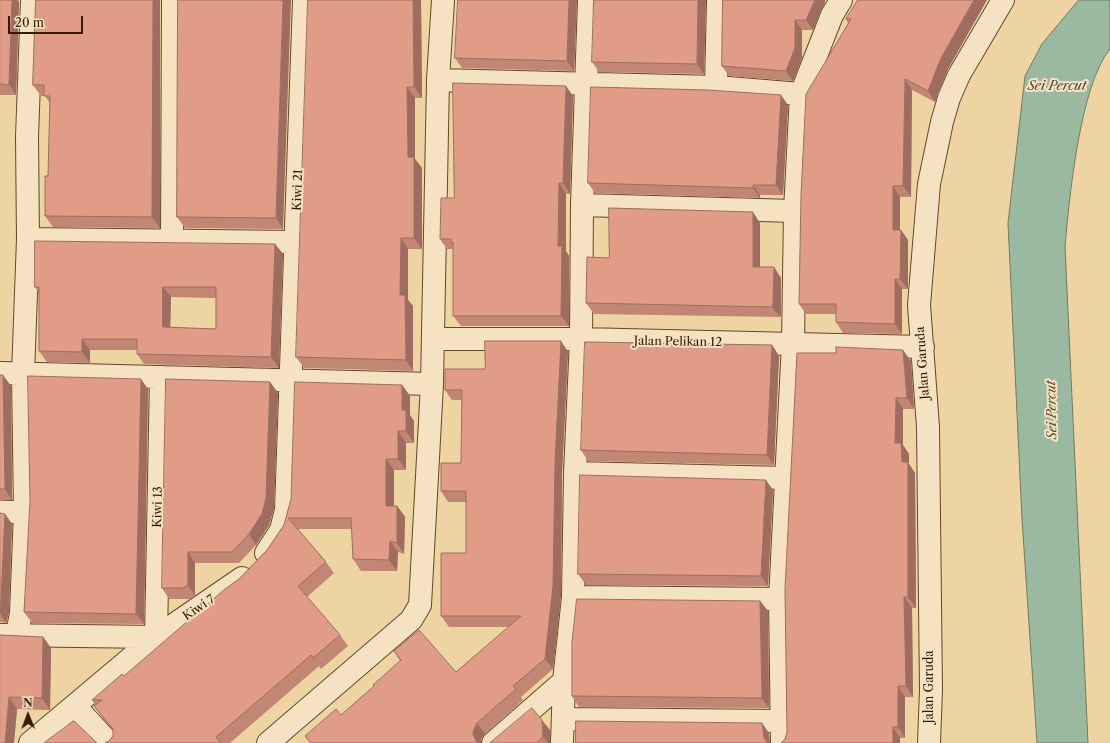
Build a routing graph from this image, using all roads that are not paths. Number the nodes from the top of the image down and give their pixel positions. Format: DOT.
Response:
graph roads {
  1 [pos="32,0"];
  2 [pos="173,0"];
  3 [pos="304,0"];
  4 [pos="443,0"];
  5 [pos="589,0"];
  6 [pos="718,0"];
  7 [pos="1003,0"];
  8 [pos="836,5"];
  9 [pos="438,80"];
  10 [pos="586,83"];
  11 [pos="716,87"];
  12 [pos="801,94"];
  13 [pos="582,205"];
  14 [pos="795,211"];
  15 [pos="28,239"];
  16 [pos="172,240"];
  17 [pos="296,242"];
  18 [pos="433,339"];
  19 [pos="581,339"];
  20 [pos="793,343"];
  21 [pos="923,347"];
  22 [pos="0,374"];
  23 [pos="23,374"];
  24 [pos="161,377"];
  25 [pos="291,380"];
  26 [pos="432,384"];
  27 [pos="575,473"];
  28 [pos="786,478"];
  29 [pos="0,512"];
  30 [pos="25,512"];
  31 [pos="573,597"];
  32 [pos="780,599"];
  33 [pos="9,634"];
  34 [pos="156,637"];
  35 [pos="564,681"];
  36 [pos="74,706"];
  37 [pos="563,719"];
  38 [pos="782,721"];
  39 [pos="30,743"];
  40 [pos="109,743"];
  41 [pos="268,743"];
  42 [pos="493,743"];
  43 [pos="562,743"];
  44 [pos="782,743"];
  45 [pos="929,743"];
  1 -- 15 [label="street"];
  2 -- 16 [label="street"];
  3 -- 17 [label="street, Kiwi 21"];
  4 -- 9 [label="street"];
  5 -- 10 [label="street"];
  6 -- 11 [label="street"];
  7 -- 21 [label="street, Jalan Garuda"];
  8 -- 12 [label="street"];
  9 -- 10 [label="street"];
  9 -- 18 [label="street"];
  10 -- 11 [label="street"];
  10 -- 13 [label="street"];
  11 -- 12 [label="street"];
  12 -- 14 [label="street"];
  13 -- 14 [label="street"];
  13 -- 19 [label="street"];
  14 -- 20 [label="street"];
  15 -- 16 [label="street"];
  15 -- 23 [label="street"];
  16 -- 17 [label="street"];
  17 -- 25 [label="street, Kiwi 21"];
  18 -- 19 [label="street, Jalan Pelikan 12"];
  18 -- 26 [label="street"];
  19 -- 20 [label="street, Jalan Pelikan 12"];
  19 -- 27 [label="street"];
  20 -- 21 [label="street, Jalan Pelikan 12"];
  20 -- 28 [label="street"];
  21 -- 45 [label="street, Jalan Garuda"];
  22 -- 23 [label="street"];
  23 -- 24 [label="street"];
  23 -- 30 [label="street"];
  24 -- 25 [label="street"];
  24 -- 34 [label="street, Kiwi 13"];
  25 -- 26 [label="street"];
  25 -- 34 [label="street, Kiwi 7"];
  26 -- 41 [label="street"];
  27 -- 28 [label="street"];
  27 -- 31 [label="street"];
  28 -- 32 [label="street"];
  29 -- 30 [label="street"];
  30 -- 33 [label="street"];
  31 -- 32 [label="street"];
  31 -- 35 [label="street"];
  32 -- 38 [label="street"];
  33 -- 34 [label="street"];
  34 -- 36 [label="street, Kiwi 7"];
  35 -- 37 [label="street"];
  35 -- 42 [label="street"];
  36 -- 39 [label="street, Kiwi 7"];
  36 -- 40 [label="street"];
  37 -- 38 [label="street"];
  37 -- 43 [label="street"];
  38 -- 44 [label="street"];
}
